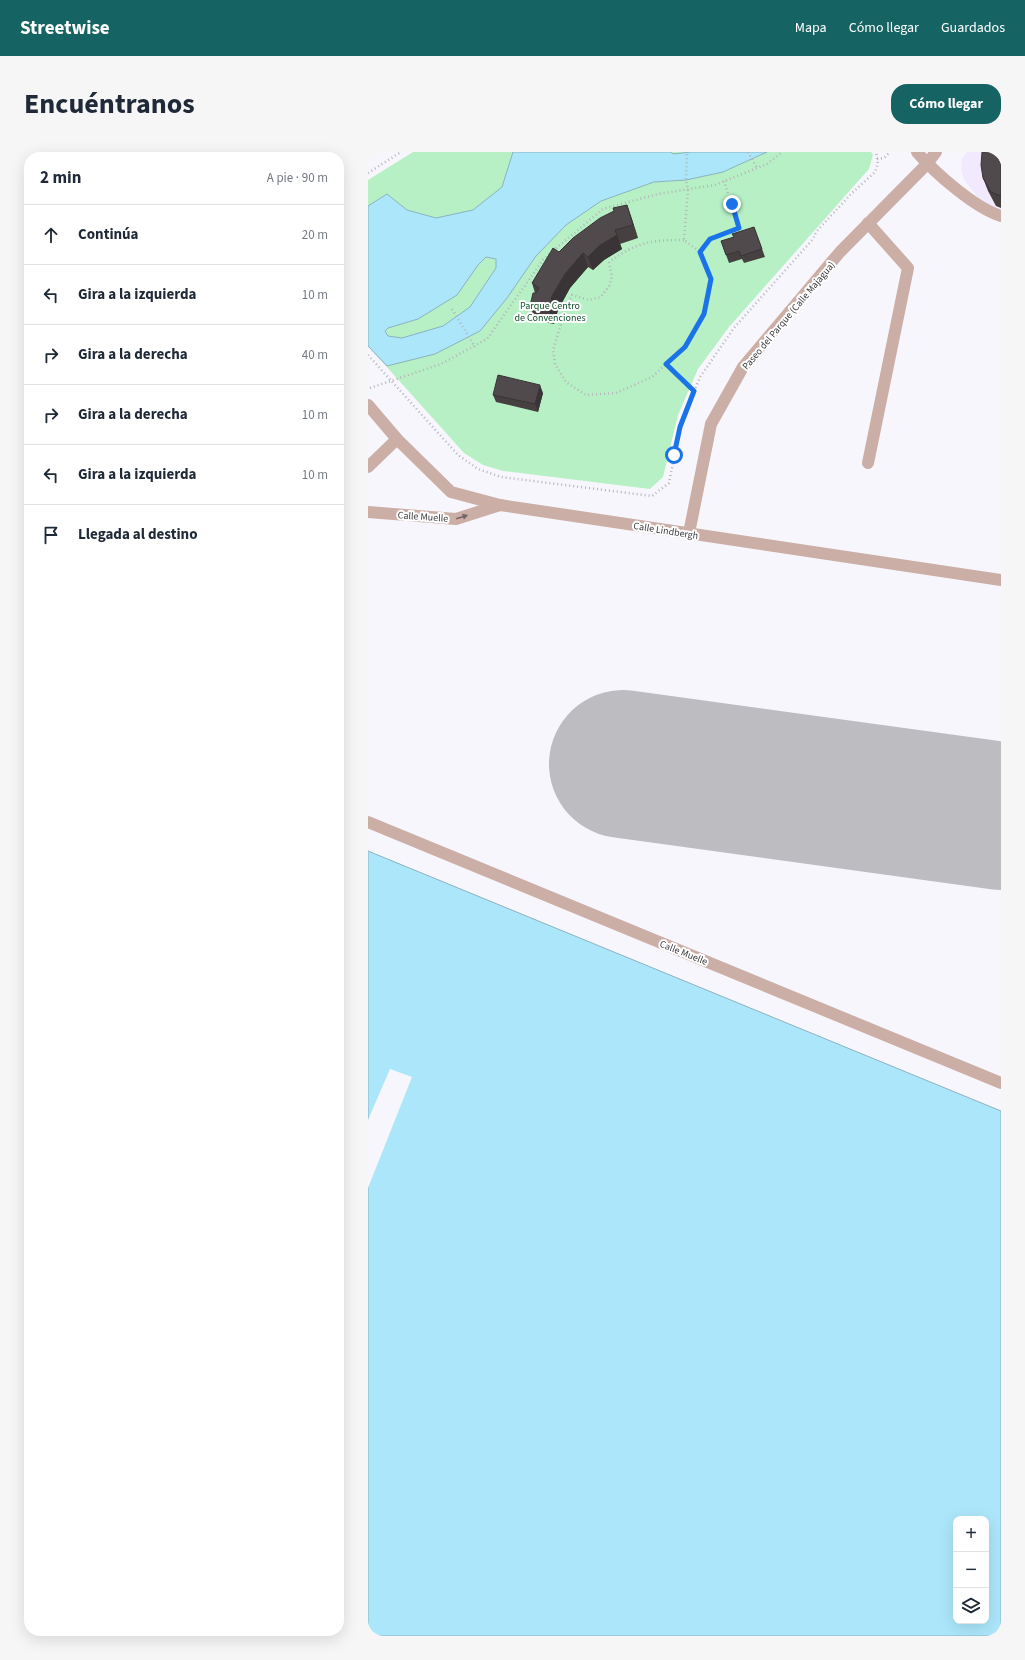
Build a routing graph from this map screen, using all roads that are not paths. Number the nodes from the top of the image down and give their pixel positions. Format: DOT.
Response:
graph roads {
  1 [pos="917,152"];
  2 [pos="936,152"];
  3 [pos="927,164"];
  4 [pos="1001,216"];
  5 [pos="868,224"];
  6 [pos="368,405"];
  7 [pos="397,439"];
  8 [pos="868,463"];
  9 [pos="368,467"];
  10 [pos="500,505"];
  11 [pos="368,512"];
  12 [pos="689,533"];
  13 [pos="1001,580"];
  14 [pos="368,822"];
  15 [pos="1001,1083"];
  1 -- 3 [label="street"];
  2 -- 3 [label="street, Paseo del Parque (Calle Majagua)"];
  3 -- 4 [label="street"];
  3 -- 5 [label="street, Paseo del Parque (Calle Majagua)"];
  5 -- 8 [label="street"];
  5 -- 12 [label="street, Paseo del Parque (Calle Majagua)"];
  6 -- 7 [label="street, Calle Lindbergh"];
  7 -- 9 [label="street"];
  7 -- 10 [label="street, Calle Lindbergh"];
  11 -- 10 [label="street, Calle Muelle, one-way"];
  10 -- 12 [label="street, Calle Lindbergh"];
  12 -- 13 [label="street, Calle Lindbergh"];
  14 -- 15 [label="street, Calle Muelle"];
}
